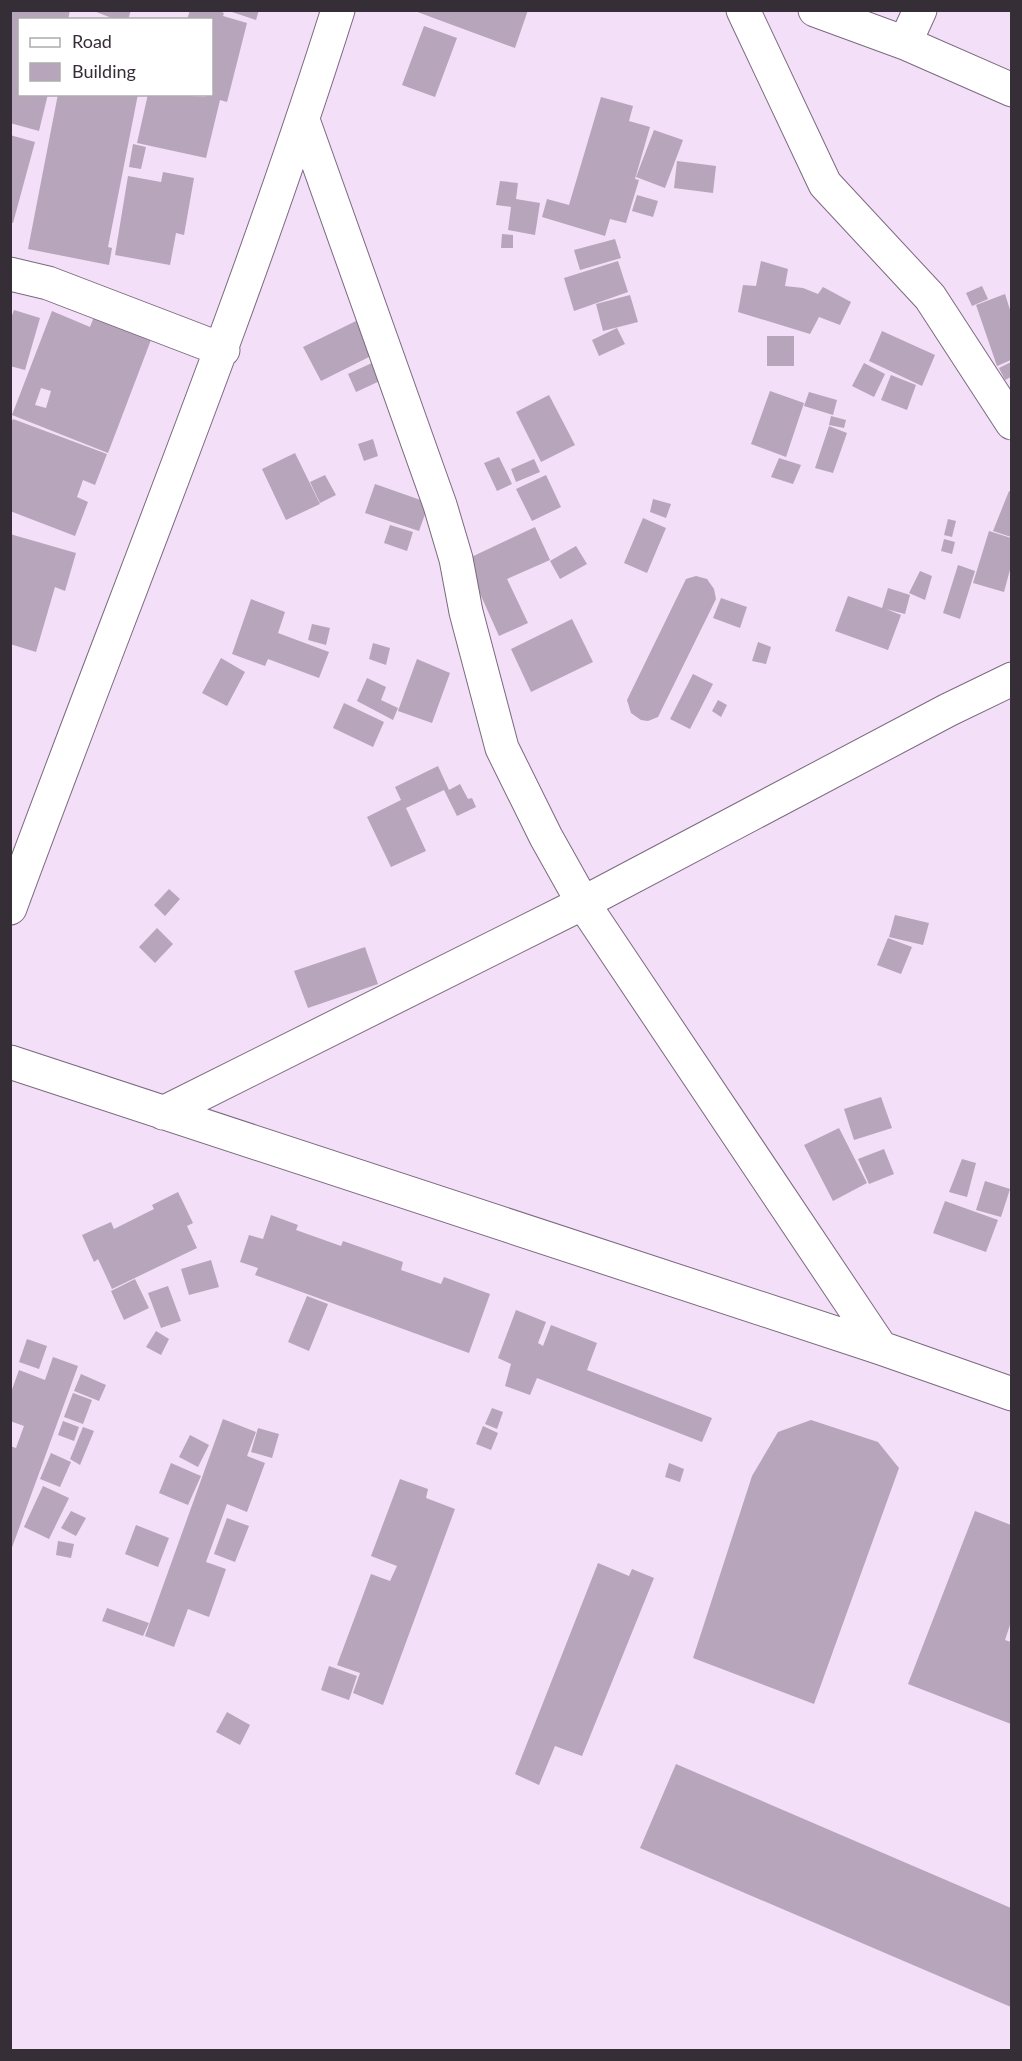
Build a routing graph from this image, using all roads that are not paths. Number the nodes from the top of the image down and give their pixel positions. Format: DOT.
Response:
graph roads {
  1 [pos="338,10"];
  2 [pos="743,10"];
  3 [pos="815,10"];
  4 [pos="920,10"];
  5 [pos="905,43"];
  6 [pos="1011,90"];
  7 [pos="303,120"];
  8 [pos="10,274"];
  9 [pos="223,350"];
  10 [pos="1011,423"];
  11 [pos="1011,679"];
  12 [pos="583,903"];
  13 [pos="10,908"];
  14 [pos="10,1062"];
  15 [pos="163,1113"];
  16 [pos="881,1348"];
  17 [pos="1011,1394"];
  1 -- 7 [label="street"];
  2 -- 10 [label="street"];
  3 -- 5 [label="street"];
  4 -- 5 [label="street"];
  5 -- 6 [label="street"];
  7 -- 9 [label="street"];
  7 -- 12 [label="street"];
  8 -- 9 [label="street"];
  9 -- 13 [label="street"];
  11 -- 12 [label="street"];
  12 -- 15 [label="street"];
  12 -- 16 [label="street"];
  14 -- 15 [label="street"];
  15 -- 16 [label="street"];
  16 -- 17 [label="street"];
}
